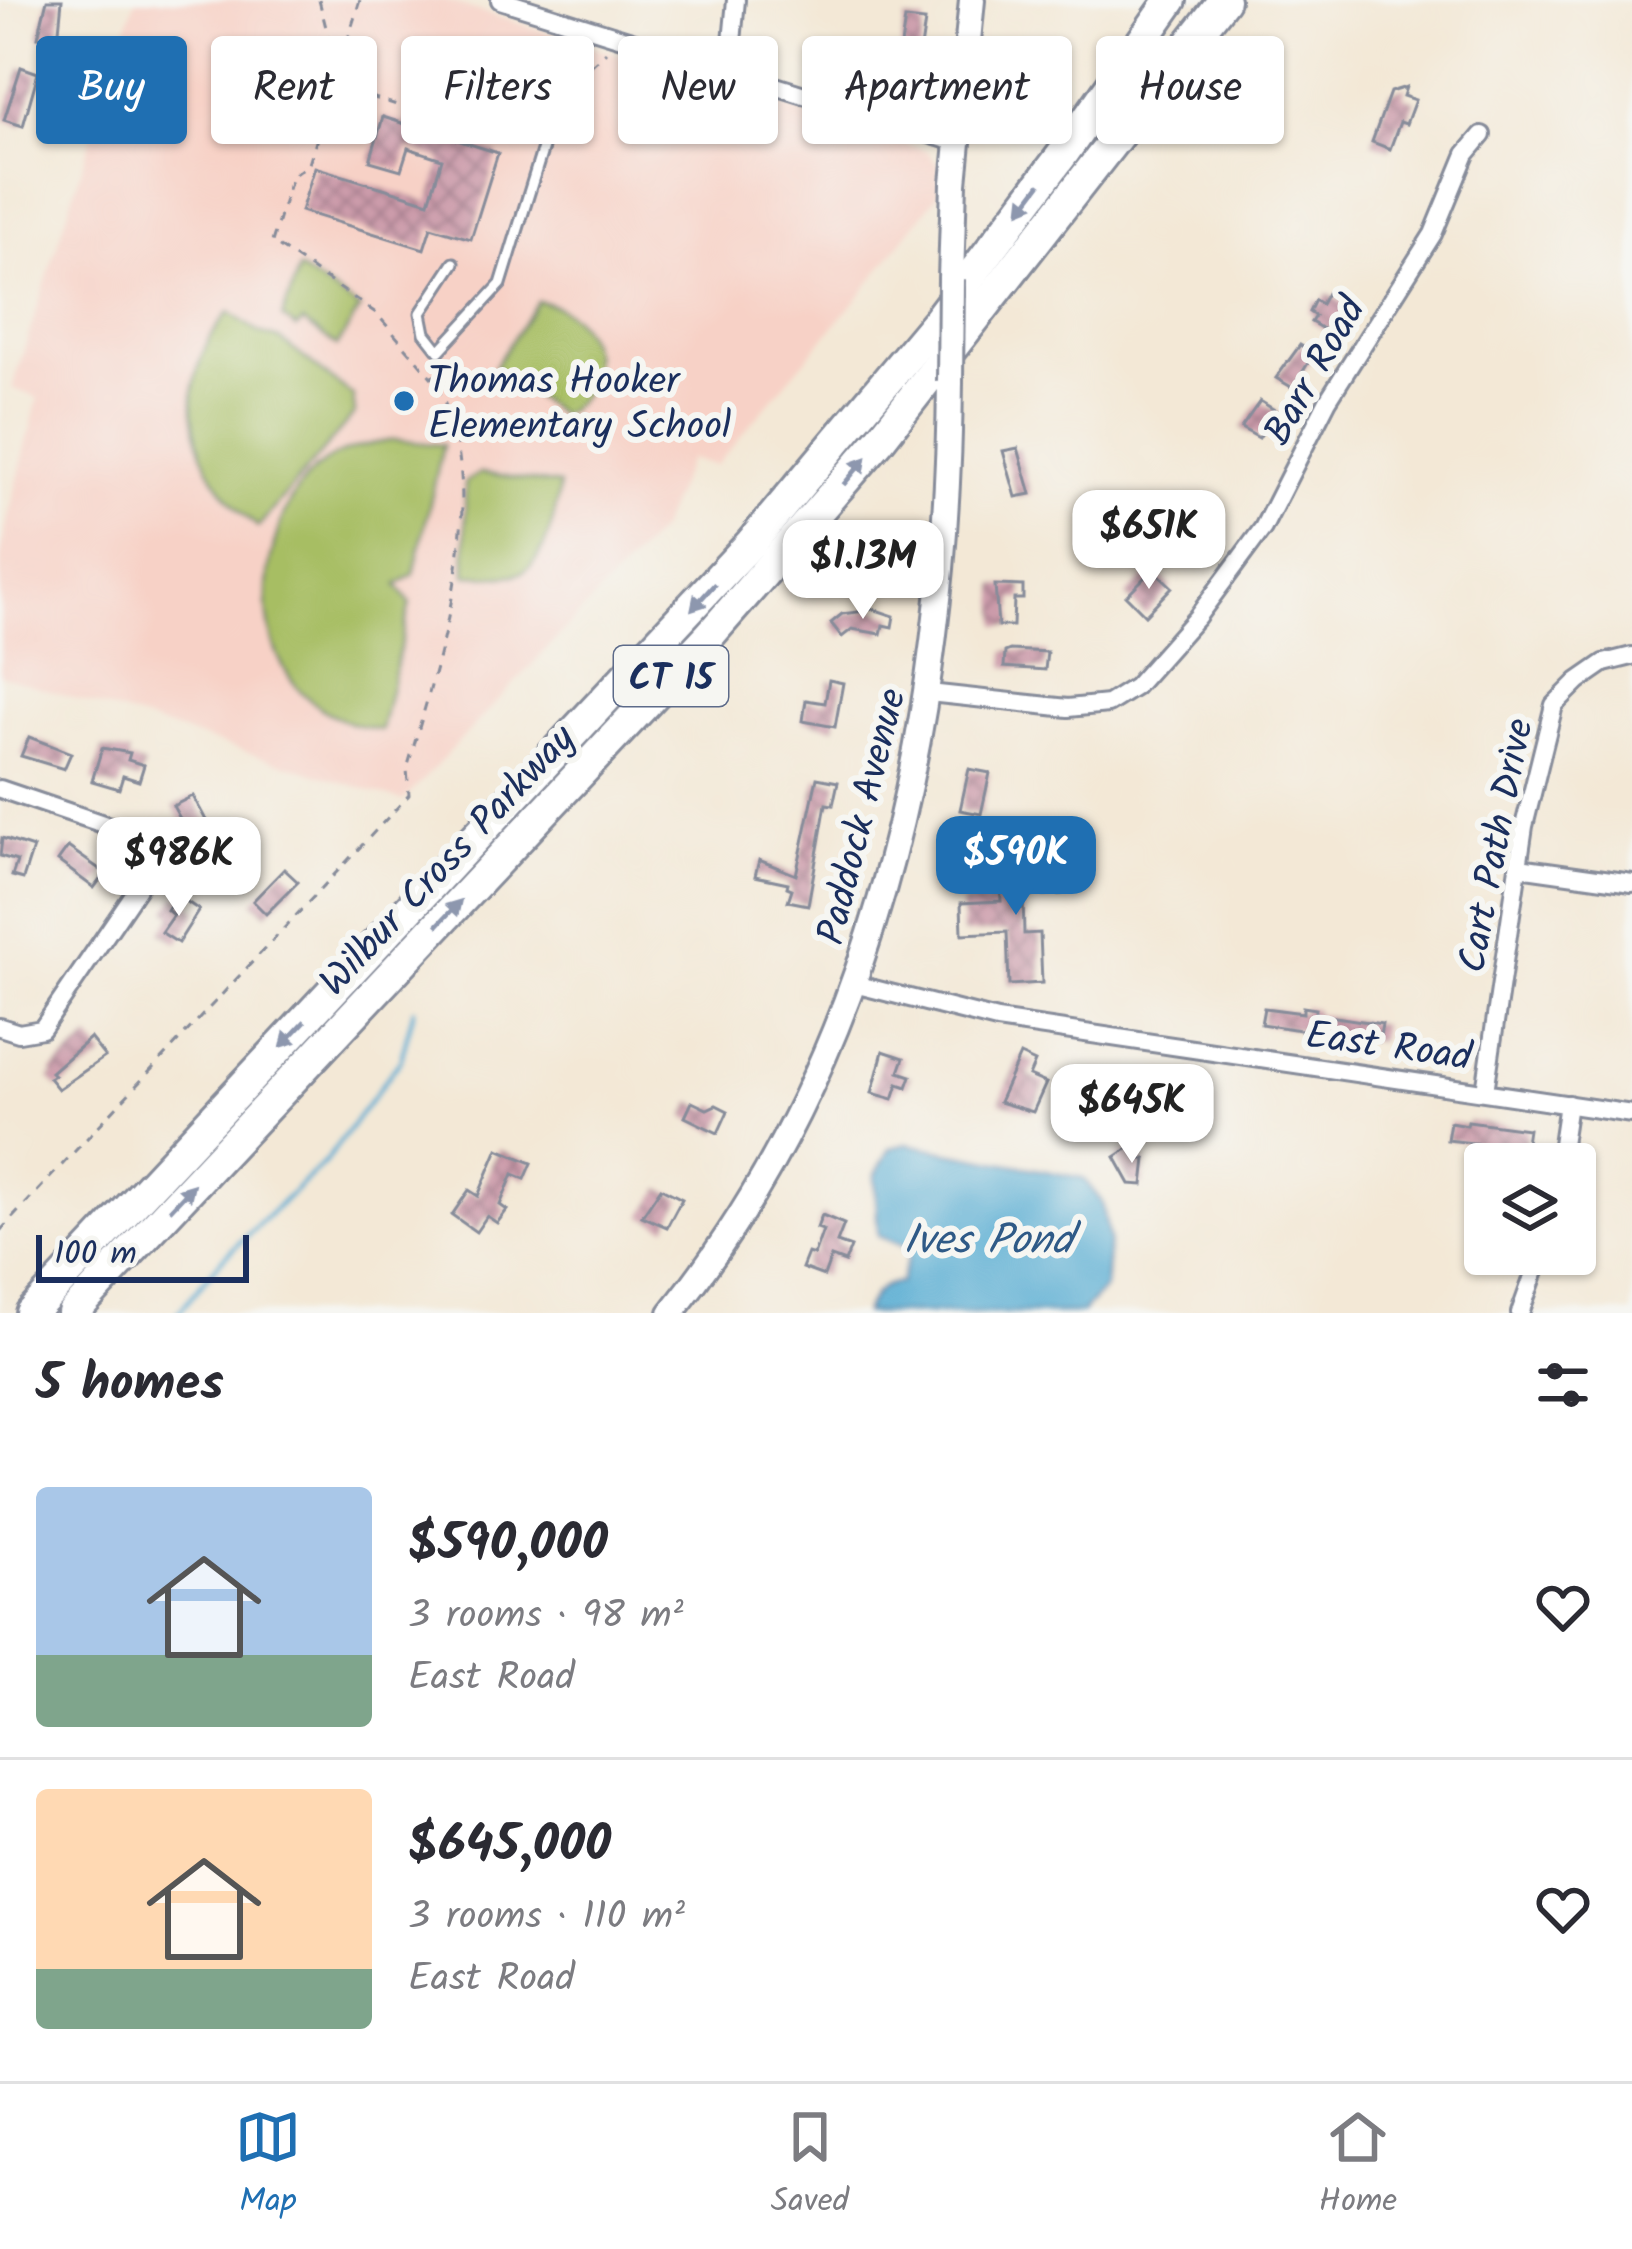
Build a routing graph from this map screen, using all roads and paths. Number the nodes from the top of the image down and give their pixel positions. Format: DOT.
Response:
graph roads {
  1 [pos="319,0"];
  2 [pos="360,0"];
  3 [pos="500,0"];
  4 [pos="736,0"];
  5 [pos="971,0"];
  6 [pos="1171,0"];
  7 [pos="1224,0"];
  8 [pos="329,36"];
  9 [pos="349,36"];
  10 [pos="733,36"];
  11 [pos="968,36"];
  12 [pos="618,38"];
  13 [pos="608,50"];
  14 [pos="594,63"];
  15 [pos="1483,135"];
  16 [pos="315,144"];
  17 [pos="544,144"];
  18 [pos="958,144"];
  19 [pos="454,263"];
  20 [pos="440,352"];
  21 [pos="432,378"];
  22 [pos="1632,656"];
  23 [pos="929,693"];
  24 [pos="0,789"];
  25 [pos="1519,867"];
  26 [pos="1632,883"];
  27 [pos="854,984"];
  28 [pos="0,1027"];
  29 [pos="1485,1091"];
  30 [pos="1568,1104"];
  31 [pos="1632,1114"];
  32 [pos="1562,1143"];
  33 [pos="0,1231"];
  34 [pos="1534,1275"];
  35 [pos="31,1313"];
  36 [pos="73,1313"];
  37 [pos="671,1313"];
  38 [pos="1520,1313"];
  1 -- 8 [label="path"];
  2 -- 9 [label="path"];
  3 -- 12 [label="street"];
  4 -- 10 [label="street"];
  5 -- 11 [label="main road, Paddock Avenue"];
  6 -- 35 [label="highway, Wilbur Cross Parkway / CT 15, one-way"];
  36 -- 7 [label="highway, Wilbur Cross Parkway / CT 15, one-way"];
  13 -- 14 [label="path"];
  15 -- 23 [label="street, Barr Road"];
  16 -- 21 [label="path"];
  17 -- 20 [label="lane"];
  18 -- 23 [label="main road, Paddock Avenue, bridge"];
  19 -- 20 [label="lane"];
  20 -- 21 [label="path"];
  21 -- 33 [label="path"];
  22 -- 25 [label="street, Cart Path Drive"];
  23 -- 27 [label="main road, Paddock Avenue"];
  24 -- 28 [label="street"];
  25 -- 26 [label="street"];
  25 -- 29 [label="street, Cart Path Drive"];
  27 -- 29 [label="street, East Road"];
  27 -- 37 [label="main road, Paddock Avenue"];
  29 -- 30 [label="street, East Road"];
  30 -- 31 [label="street, East Road"];
  30 -- 32 [label="street"];
  34 -- 38 [label="street"];
}
